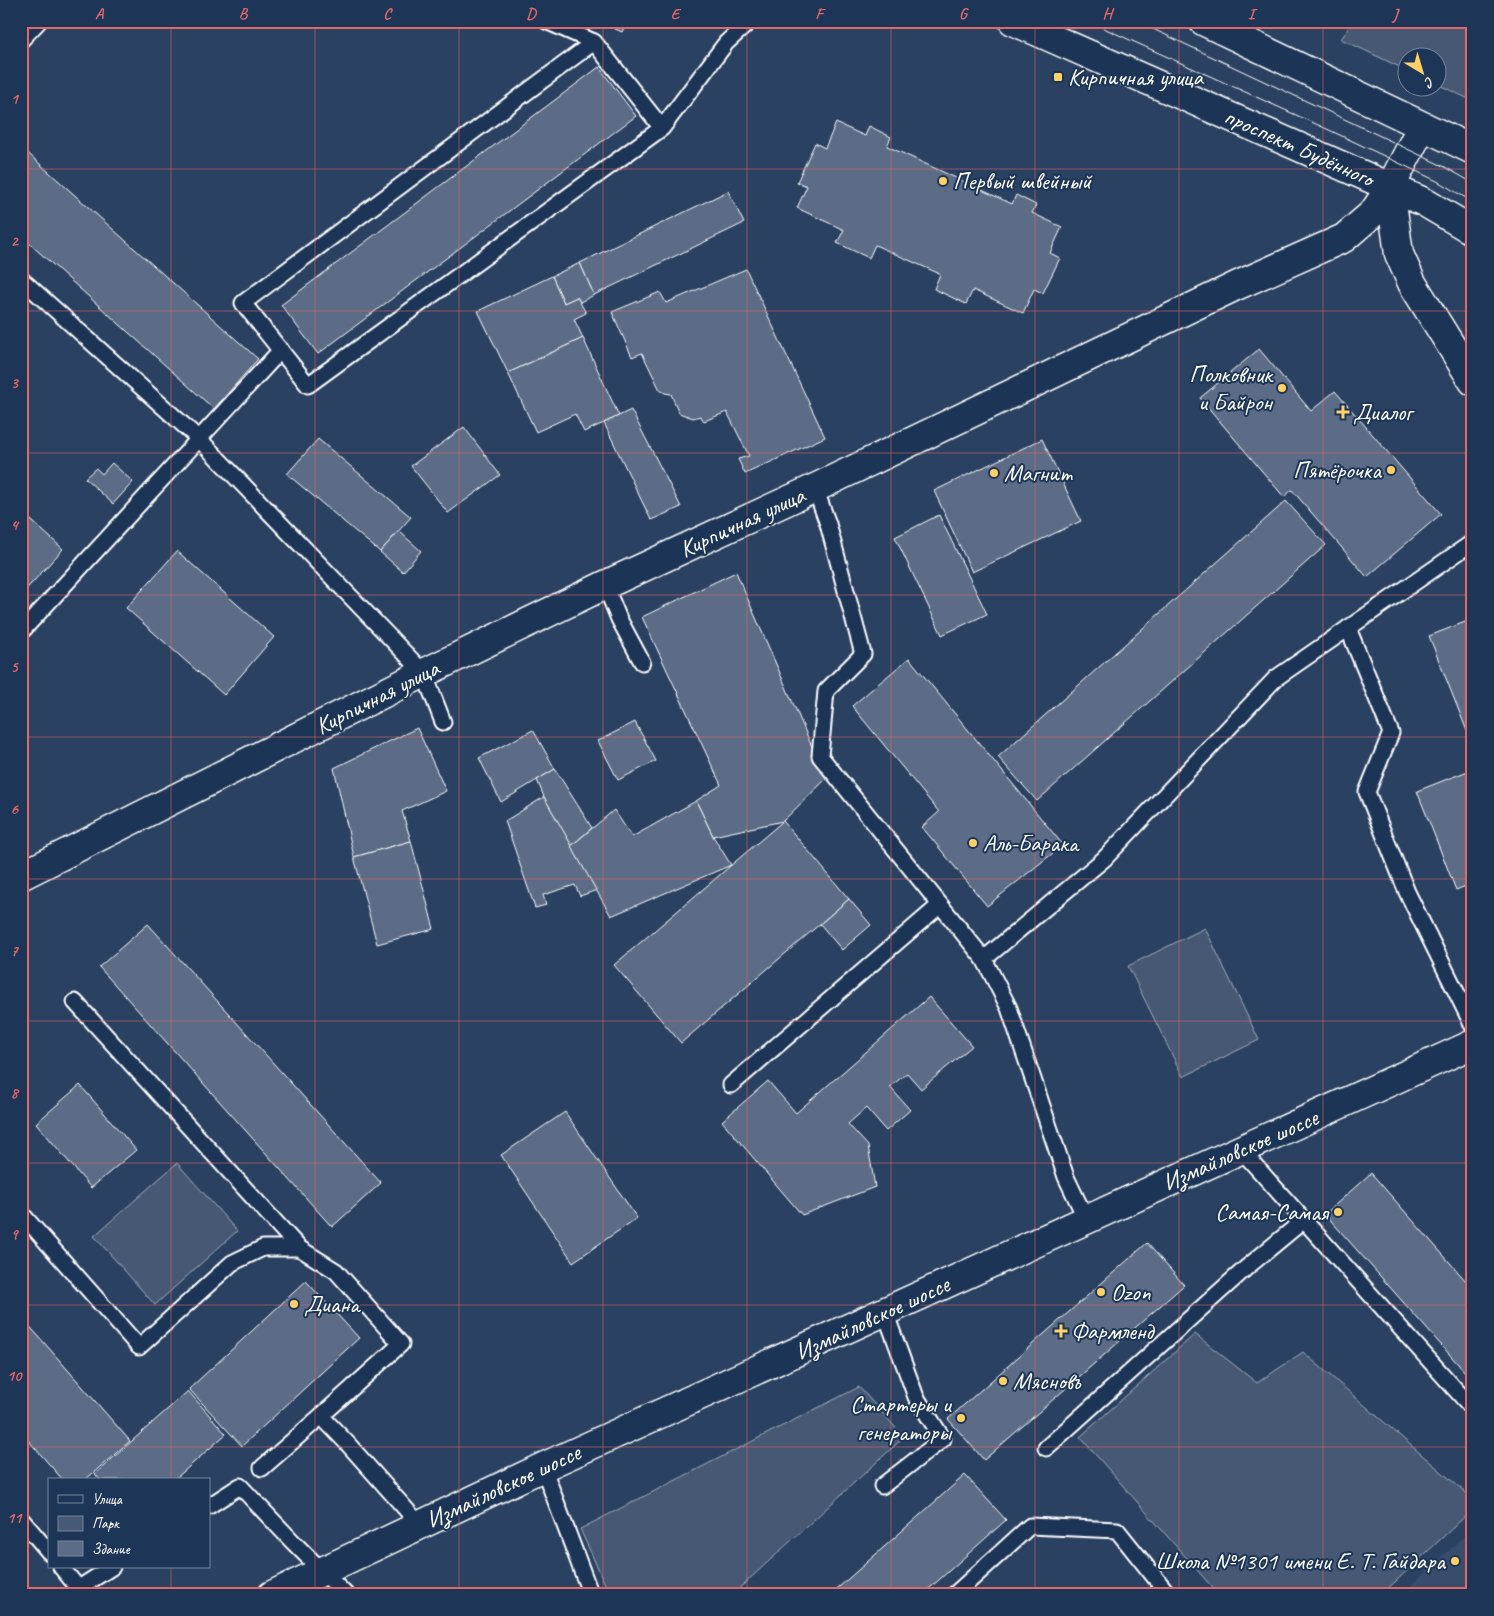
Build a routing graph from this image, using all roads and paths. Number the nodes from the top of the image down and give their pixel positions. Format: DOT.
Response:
graph roads {
  1 [pos="38,21"];
  2 [pos="546,21"];
  3 [pos="750,21"];
  4 [pos="1012,21"];
  5 [pos="1203,21"];
  6 [pos="21,40"];
  7 [pos="594,42"];
  8 [pos="1422,126"];
  9 [pos="662,128"];
  10 [pos="1473,150"];
  11 [pos="1390,188"];
  12 [pos="1473,231"];
  13 [pos="21,279"];
  14 [pos="281,350"];
  15 [pos="1473,381"];
  16 [pos="199,438"];
  17 [pos="815,488"];
  18 [pos="1473,542"];
  19 [pos="604,585"];
  20 [pos="1348,628"];
  21 [pos="21,632"];
  22 [pos="642,662"];
  23 [pos="424,673"];
  24 [pos="443,722"];
  25 [pos="21,876"];
  26 [pos="940,905"];
  27 [pos="984,959"];
  28 [pos="75,1002"];
  29 [pos="1473,1026"];
  30 [pos="1473,1044"];
  31 [pos="731,1085"];
  32 [pos="1241,1150"];
  33 [pos="21,1213"];
  34 [pos="1086,1219"];
  35 [pos="1304,1220"];
  36 [pos="299,1248"];
  37 [pos="885,1312"];
  38 [pos="1473,1409"];
  39 [pos="321,1416"];
  40 [pos="1046,1448"];
  41 [pos="543,1467"];
  42 [pos="262,1468"];
  43 [pos="882,1486"];
  44 [pos="210,1505"];
  45 [pos="21,1519"];
  46 [pos="420,1525"];
  47 [pos="48,1551"];
  48 [pos="63,1568"];
  49 [pos="111,1568"];
  50 [pos="322,1571"];
  51 [pos="81,1591"];
  52 [pos="272,1595"];
  53 [pos="346,1595"];
  54 [pos="592,1595"];
  55 [pos="954,1595"];
  56 [pos="1169,1595"];
  1 -- 6 [label="lane"];
  2 -- 7 [label="lane"];
  3 -- 9 [label="lane"];
  4 -- 11 [label="main road, проспект Будённого"];
  5 -- 8 [label="main road"];
  7 -- 9 [label="lane"];
  7 -- 14 [label="lane"];
  8 -- 10 [label="main road"];
  8 -- 11 [label="main road, Кирпичная улица"];
  9 -- 14 [label="lane"];
  11 -- 12 [label="main road, проспект Будённого"];
  11 -- 15 [label="main road"];
  11 -- 17 [label="main road, Кирпичная улица"];
  13 -- 16 [label="lane"];
  14 -- 16 [label="lane"];
  16 -- 21 [label="lane"];
  16 -- 23 [label="lane"];
  17 -- 19 [label="main road, Кирпичная улица"];
  17 -- 26 [label="lane"];
  18 -- 20 [label="lane"];
  19 -- 22 [label="lane"];
  19 -- 23 [label="main road, Кирпичная улица"];
  20 -- 27 [label="lane"];
  20 -- 29 [label="lane"];
  23 -- 24 [label="lane"];
  23 -- 25 [label="main road, Кирпичная улица"];
  26 -- 27 [label="lane"];
  26 -- 31 [label="lane"];
  27 -- 34 [label="lane"];
  28 -- 36 [label="lane"];
  30 -- 32 [label="main road, Измайловское шоссе"];
  32 -- 34 [label="main road, Измайловское шоссе"];
  32 -- 35 [label="lane"];
  33 -- 36 [label="lane"];
  34 -- 37 [label="main road, Измайловское шоссе"];
  35 -- 38 [label="lane"];
  35 -- 40 [label="lane"];
  36 -- 39 [label="lane"];
  37 -- 41 [label="main road, Измайловское шоссе"];
  37 -- 43 [label="lane"];
  39 -- 42 [label="lane"];
  39 -- 46 [label="lane"];
  41 -- 46 [label="main road, Измайловское шоссе"];
  41 -- 54 [label="lane"];
  44 -- 50 [label="lane"];
  45 -- 47 [label="lane"];
  46 -- 50 [label="main road, Измайловское шоссе"];
  48 -- 51 [label="lane"];
  49 -- 51 [label="lane"];
  50 -- 52 [label="main road, Измайловское шоссе"];
  50 -- 53 [label="lane"];
  55 -- 56 [label="lane"];
}
